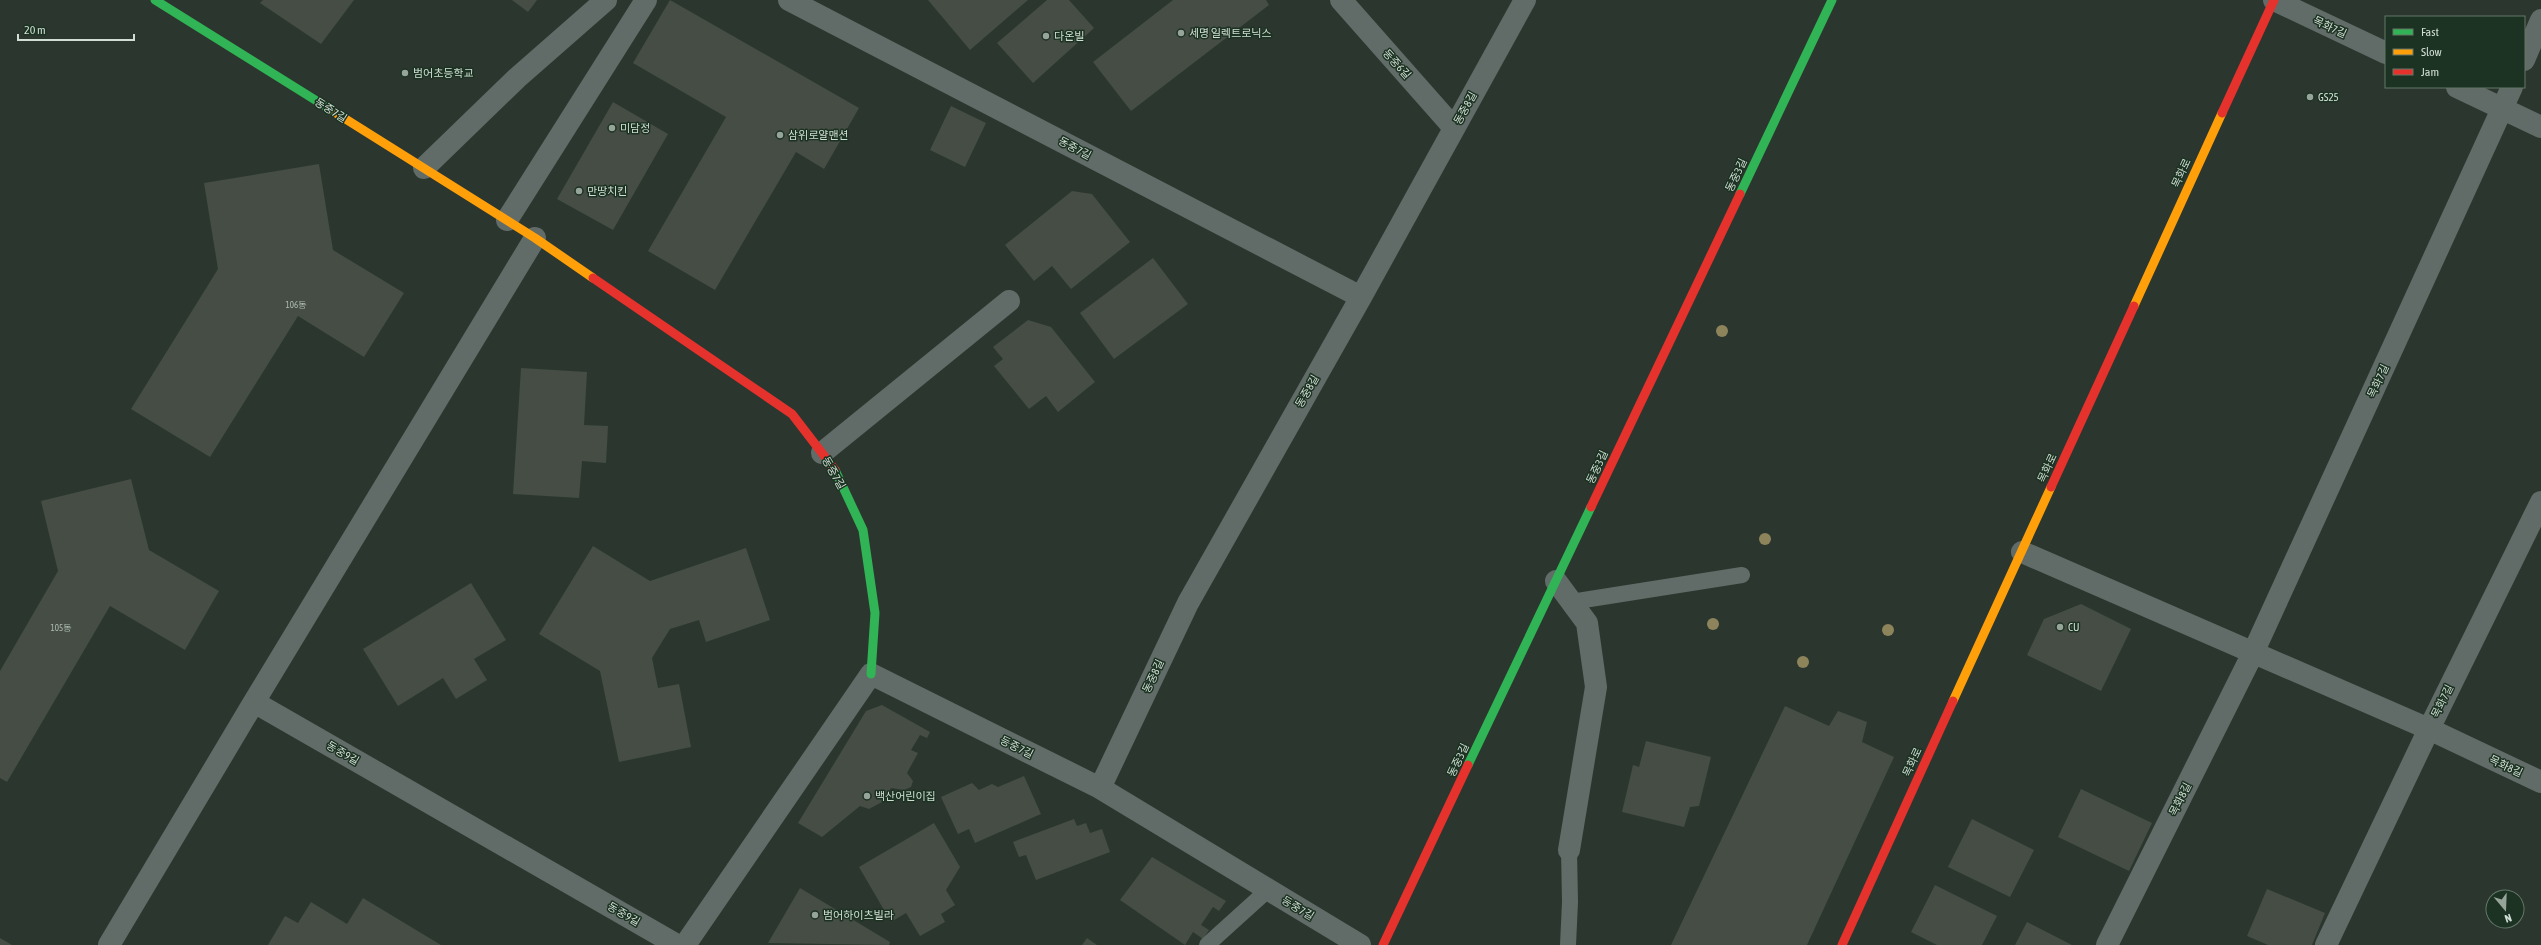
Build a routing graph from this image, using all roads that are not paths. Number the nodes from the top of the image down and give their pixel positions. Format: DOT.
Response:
graph roads {
  1 [pos="155,0"];
  2 [pos="606,0"];
  3 [pos="646,0"];
  4 [pos="789,0"];
  5 [pos="1341,0"];
  6 [pos="1525,0"];
  7 [pos="1832,0"];
  8 [pos="2274,0"];
  9 [pos="2541,20"];
  10 [pos="2385,53"];
  11 [pos="2525,58"];
  12 [pos="2459,88"];
  13 [pos="2512,88"];
  14 [pos="2503,109"];
  15 [pos="2541,127"];
  16 [pos="1454,128"];
  17 [pos="424,168"];
  18 [pos="506,220"];
  19 [pos="535,238"];
  20 [pos="1361,297"];
  21 [pos="1009,301"];
  22 [pos="822,452"];
  23 [pos="2541,502"];
  24 [pos="2022,552"];
  25 [pos="1742,575"];
  26 [pos="1556,581"];
  27 [pos="1571,602"];
  28 [pos="2253,653"];
  29 [pos="871,674"];
  30 [pos="254,702"];
  31 [pos="2429,729"];
  32 [pos="2541,782"];
  33 [pos="1100,788"];
  34 [pos="1569,850"];
  35 [pos="1269,889"];
  36 [pos="109,945"];
  37 [pos="677,945"];
  38 [pos="685,945"];
  39 [pos="1207,945"];
  40 [pos="1360,945"];
  41 [pos="1384,945"];
  42 [pos="1568,945"];
  43 [pos="1842,945"];
  44 [pos="2107,945"];
  45 [pos="2326,945"];
  1 -- 17 [label="street, 동중7길"];
  2 -- 17 [label="street"];
  3 -- 18 [label="street"];
  4 -- 20 [label="street, 동중7길"];
  5 -- 16 [label="street, 동중6길"];
  6 -- 16 [label="street, 동중8길"];
  7 -- 26 [label="street, 동중3길"];
  8 -- 10 [label="street, 목화7길"];
  8 -- 24 [label="street, 목화로"];
  9 -- 11 [label="street"];
  12 -- 14 [label="street"];
  13 -- 14 [label="street, 목화7길"];
  14 -- 15 [label="street"];
  14 -- 28 [label="street, 목화7길"];
  16 -- 20 [label="street, 동중8길"];
  17 -- 18 [label="street, 동중7길"];
  18 -- 19 [label="street, 동중7길"];
  19 -- 22 [label="street, 동중7길"];
  19 -- 30 [label="street"];
  20 -- 33 [label="street, 동중8길"];
  21 -- 22 [label="street, 동중7길"];
  22 -- 29 [label="street, 동중7길"];
  23 -- 31 [label="street, 목화7길"];
  24 -- 28 [label="street, 목화8길"];
  24 -- 43 [label="street, 목화로"];
  25 -- 27 [label="lane"];
  26 -- 27 [label="street"];
  26 -- 41 [label="street, 동중3길"];
  27 -- 34 [label="street"];
  28 -- 31 [label="street, 목화8길"];
  28 -- 44 [label="street, 목화8길"];
  29 -- 33 [label="street, 동중7길"];
  29 -- 38 [label="street"];
  30 -- 36 [label="street"];
  30 -- 37 [label="street, 동중9길"];
  31 -- 32 [label="street, 목화8길"];
  31 -- 45 [label="street"];
  33 -- 35 [label="street, 동중7길"];
  34 -- 42 [label="lane"];
  35 -- 39 [label="lane"];
  35 -- 40 [label="street, 동중7길"];
}
